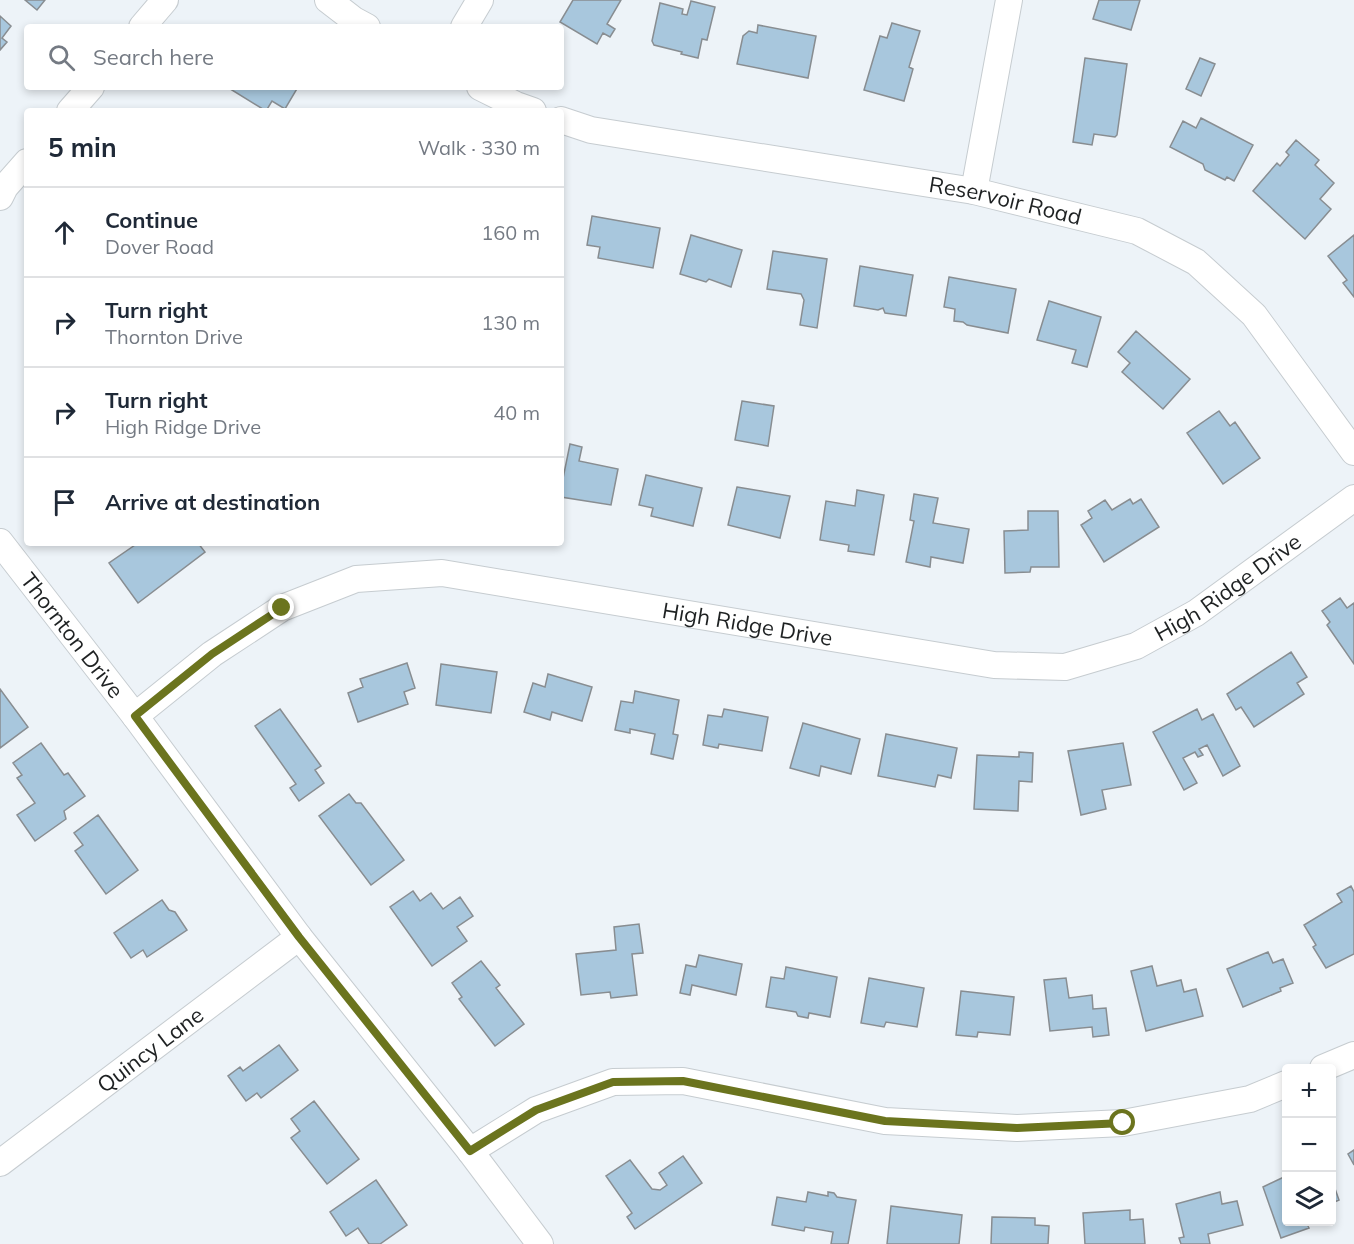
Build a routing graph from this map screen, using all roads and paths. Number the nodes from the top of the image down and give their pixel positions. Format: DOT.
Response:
graph roads {
  1 [pos="165,0"];
  2 [pos="328,0"];
  3 [pos="480,0"];
  4 [pos="1009,0"];
  5 [pos="145,24"];
  6 [pos="363,24"];
  7 [pos="466,24"];
  8 [pos="88,90"];
  9 [pos="486,90"];
  10 [pos="73,108"];
  11 [pos="524,108"];
  12 [pos="564,121"];
  13 [pos="24,166"];
  14 [pos="974,191"];
  15 [pos="0,197"];
  16 [pos="1354,452"];
  17 [pos="1354,498"];
  18 [pos="0,542"];
  19 [pos="135,716"];
  20 [pos="299,937"];
  21 [pos="1354,1055"];
  22 [pos="1333,1064"];
  23 [pos="1282,1086"];
  24 [pos="470,1151"];
  25 [pos="0,1163"];
  26 [pos="540,1244"];
  1 -- 5 [label="street"];
  2 -- 6 [label="street"];
  3 -- 7 [label="street"];
  4 -- 14 [label="street"];
  8 -- 10 [label="street"];
  9 -- 11 [label="street"];
  12 -- 14 [label="street, Reservoir Road"];
  13 -- 15 [label="street"];
  14 -- 16 [label="street, Reservoir Road"];
  17 -- 19 [label="street, High Ridge Drive"];
  18 -- 19 [label="street, Thornton Drive"];
  19 -- 20 [label="street, Thornton Drive"];
  20 -- 24 [label="street, Thornton Drive"];
  20 -- 25 [label="street, Quincy Lane"];
  21 -- 22 [label="street"];
  23 -- 24 [label="street"];
  24 -- 26 [label="street, Thornton Drive"];
}
